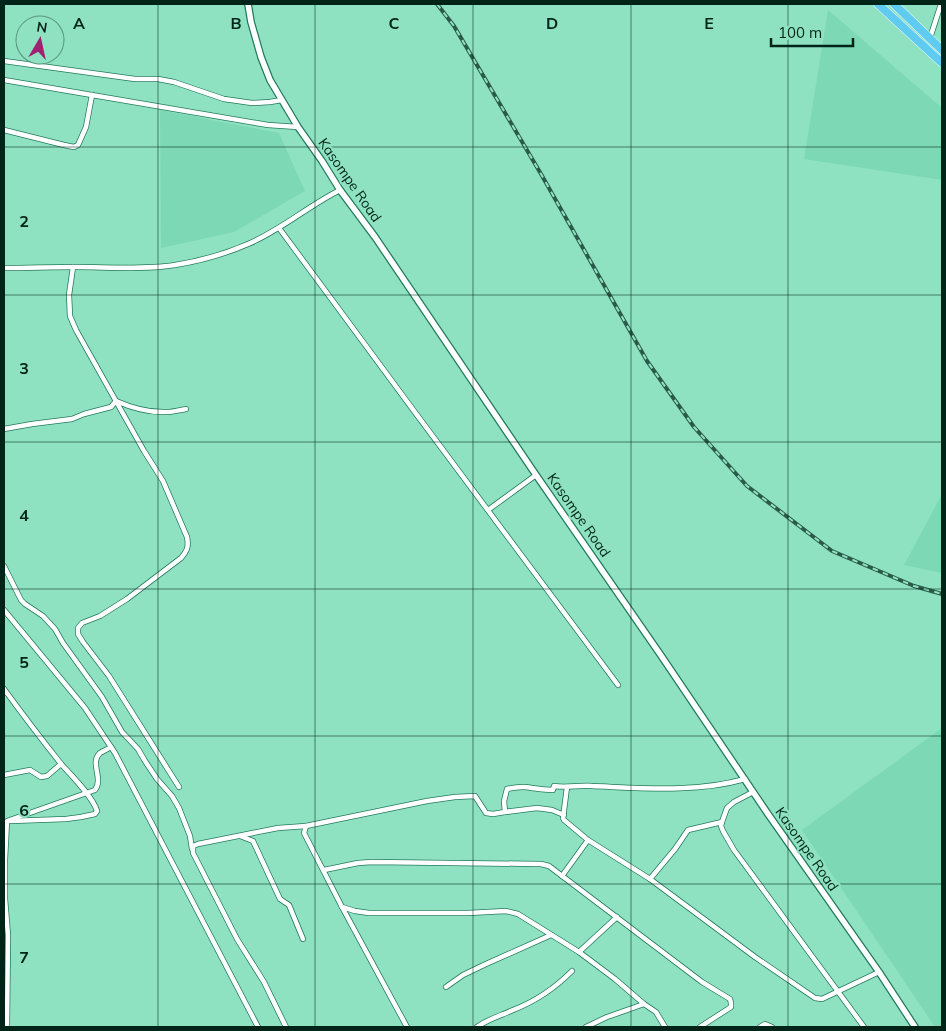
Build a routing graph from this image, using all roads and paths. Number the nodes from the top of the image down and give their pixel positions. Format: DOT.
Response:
graph roads {
  1 [pos="248,4"];
  2 [pos="878,4"];
  3 [pos="894,4"];
  4 [pos="941,4"];
  5 [pos="930,38"];
  6 [pos="942,50"];
  7 [pos="4,61"];
  8 [pos="942,63"];
  9 [pos="4,80"];
  10 [pos="92,95"];
  11 [pos="282,100"];
  12 [pos="298,127"];
  13 [pos="4,130"];
  14 [pos="340,190"];
  15 [pos="279,228"];
  16 [pos="73,266"];
  17 [pos="4,268"];
  18 [pos="116,400"];
  19 [pos="186,408"];
  20 [pos="4,429"];
  21 [pos="536,475"];
  22 [pos="488,510"];
  23 [pos="4,566"];
  24 [pos="4,610"];
  25 [pos="618,685"];
  26 [pos="4,689"];
  27 [pos="111,747"];
  28 [pos="61,764"];
  29 [pos="4,775"];
  30 [pos="745,779"];
  31 [pos="179,787"];
  32 [pos="567,787"];
  33 [pos="753,792"];
  34 [pos="86,793"];
  35 [pos="505,812"];
  36 [pos="564,815"];
  37 [pos="5,821"];
  38 [pos="722,822"];
  39 [pos="306,826"];
  40 [pos="238,836"];
  41 [pos="588,840"];
  42 [pos="192,849"];
  43 [pos="324,870"];
  44 [pos="562,876"];
  45 [pos="650,879"];
  46 [pos="342,907"];
  47 [pos="617,917"];
  48 [pos="6,929"];
  49 [pos="551,935"];
  50 [pos="303,939"];
  51 [pos="579,952"];
  52 [pos="572,971"];
  53 [pos="879,972"];
  54 [pos="446,987"];
  55 [pos="837,992"];
  56 [pos="644,1004"];
  57 [pos="7,1027"];
  58 [pos="258,1027"];
  59 [pos="286,1027"];
  60 [pos="407,1027"];
  61 [pos="477,1027"];
  62 [pos="586,1027"];
  63 [pos="665,1027"];
  64 [pos="700,1027"];
  65 [pos="760,1027"];
  66 [pos="772,1027"];
  67 [pos="864,1027"];
  68 [pos="915,1027"];
  1 -- 11 [label="street, Kasompe Road"];
  2 -- 8 [label="highway"];
  3 -- 5 [label="highway"];
  4 -- 5 [label="street"];
  5 -- 6 [label="highway"];
  7 -- 11 [label="street"];
  9 -- 10 [label="street"];
  10 -- 12 [label="street"];
  10 -- 13 [label="street"];
  11 -- 12 [label="street, Kasompe Road"];
  12 -- 14 [label="street, Kasompe Road"];
  14 -- 15 [label="street"];
  14 -- 21 [label="street, Kasompe Road"];
  15 -- 16 [label="street"];
  15 -- 22 [label="street"];
  16 -- 17 [label="street"];
  16 -- 18 [label="street"];
  18 -- 19 [label="street"];
  18 -- 20 [label="street"];
  18 -- 31 [label="street"];
  21 -- 22 [label="street"];
  21 -- 30 [label="street, Kasompe Road"];
  22 -- 25 [label="street"];
  23 -- 42 [label="street"];
  24 -- 27 [label="street"];
  26 -- 28 [label="street"];
  27 -- 34 [label="street"];
  27 -- 58 [label="street"];
  28 -- 29 [label="street"];
  28 -- 34 [label="street"];
  30 -- 32 [label="street"];
  30 -- 33 [label="street, Kasompe Road"];
  32 -- 35 [label="street"];
  32 -- 36 [label="street"];
  33 -- 38 [label="street"];
  33 -- 53 [label="street, Kasompe Road"];
  34 -- 37 [label="street"];
  34 -- 37 [label="street"];
  35 -- 36 [label="street"];
  35 -- 39 [label="street"];
  36 -- 41 [label="street"];
  37 -- 48 [label="street"];
  38 -- 45 [label="street"];
  38 -- 55 [label="street"];
  39 -- 40 [label="street"];
  39 -- 43 [label="street"];
  40 -- 42 [label="street"];
  40 -- 50 [label="street"];
  41 -- 44 [label="street"];
  41 -- 45 [label="street"];
  42 -- 59 [label="street"];
  43 -- 44 [label="street"];
  43 -- 46 [label="street"];
  44 -- 47 [label="street"];
  45 -- 55 [label="street"];
  46 -- 49 [label="street"];
  46 -- 60 [label="street"];
  47 -- 51 [label="street"];
  47 -- 64 [label="street"];
  48 -- 57 [label="street"];
  49 -- 51 [label="street"];
  49 -- 54 [label="street"];
  51 -- 56 [label="street"];
  52 -- 61 [label="street"];
  53 -- 55 [label="street"];
  53 -- 68 [label="street, Kasompe Road"];
  55 -- 67 [label="street"];
  56 -- 62 [label="street"];
  56 -- 63 [label="street"];
  65 -- 66 [label="street"];
}
